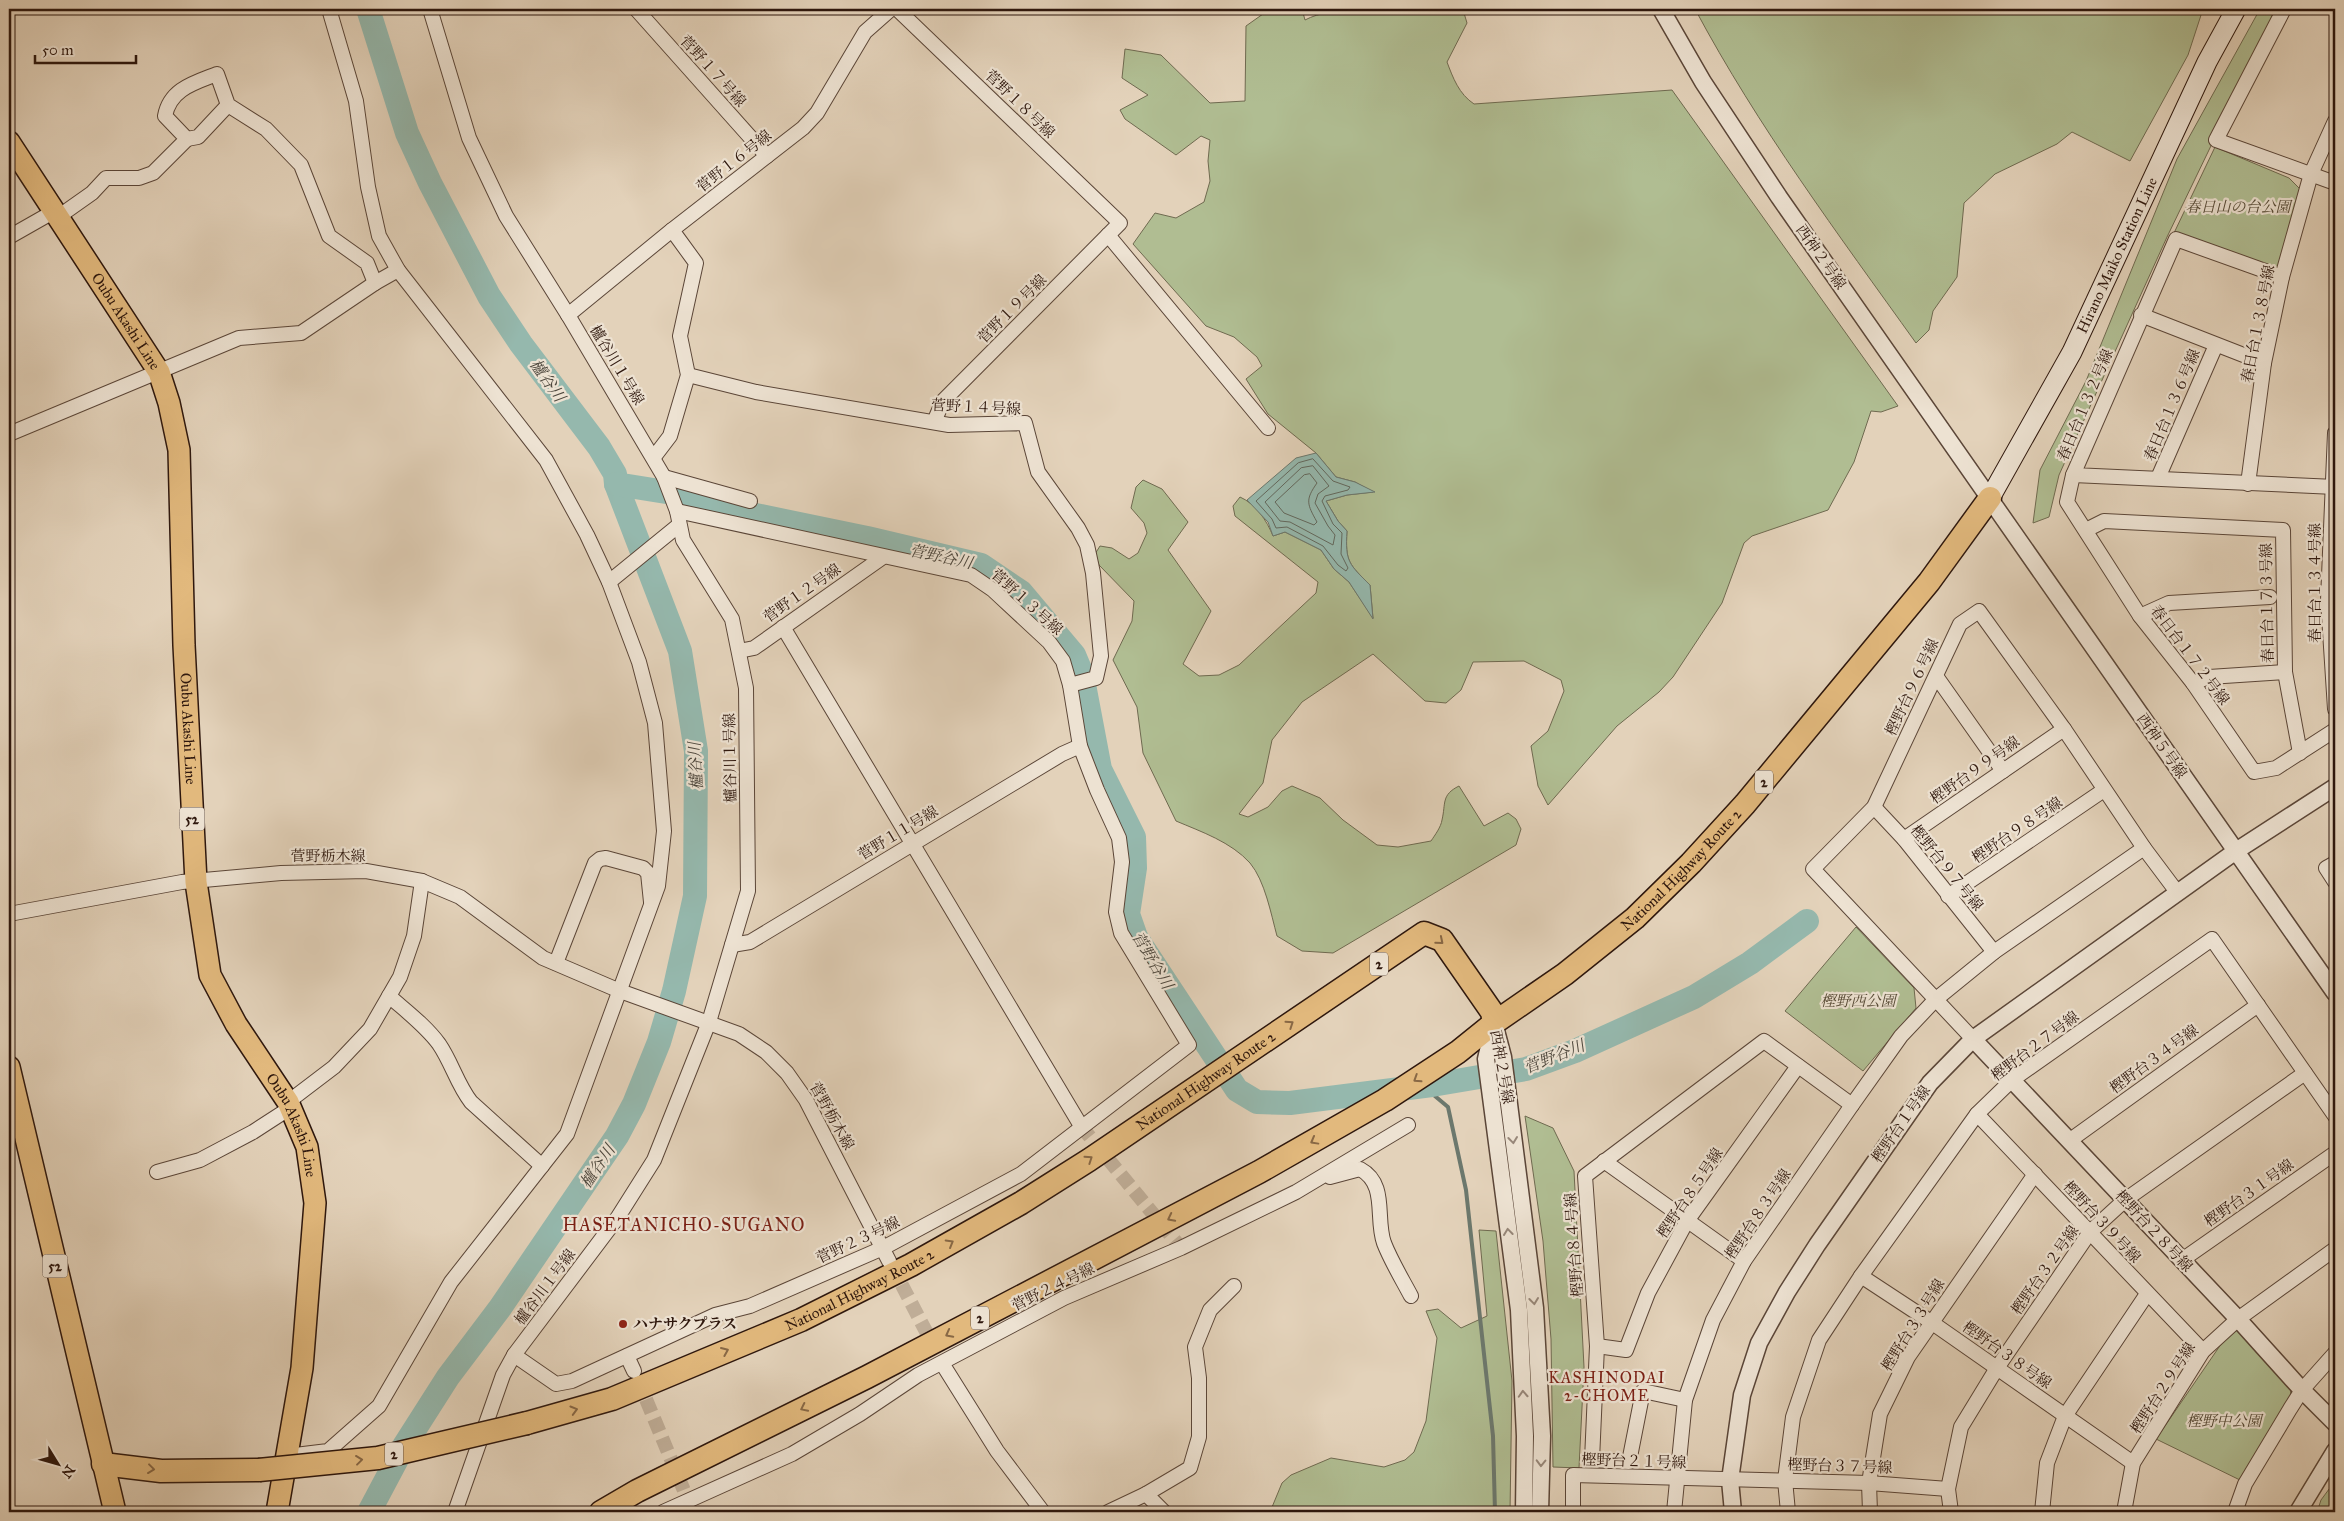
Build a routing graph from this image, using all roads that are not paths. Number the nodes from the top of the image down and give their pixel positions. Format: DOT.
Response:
graph roads {
  1 [pos="330,9"];
  2 [pos="430,9"];
  3 [pos="636,9"];
  4 [pos="891,9"];
  5 [pos="897,9"];
  6 [pos="1661,9"];
  7 [pos="2236,9"];
  8 [pos="2284,9"];
  9 [pos="228,104"];
  10 [pos="2335,121"];
  11 [pos="188,139"];
  12 [pos="9,142"];
  13 [pos="767,156"];
  14 [pos="2311,174"];
  15 [pos="2335,183"];
  16 [pos="55,214"];
  17 [pos="1120,223"];
  18 [pos="672,230"];
  19 [pos="1108,235"];
  20 [pos="9,237"];
  21 [pos="398,270"];
  22 [pos="2282,277"];
  23 [pos="375,283"];
  24 [pos="568,314"];
  25 [pos="2141,315"];
  26 [pos="2216,345"];
  27 [pos="2264,364"];
  28 [pos="159,372"];
  29 [pos="688,376"];
  30 [pos="934,422"];
  31 [pos="1268,428"];
  32 [pos="2335,433"];
  33 [pos="9,434"];
  34 [pos="654,457"];
  35 [pos="2073,475"];
  36 [pos="664,477"];
  37 [pos="2158,478"];
  38 [pos="2248,484"];
  39 [pos="2334,487"];
  40 [pos="1990,498"];
  41 [pos="750,501"];
  42 [pos="677,511"];
  43 [pos="679,525"];
  44 [pos="2086,530"];
  45 [pos="882,556"];
  46 [pos="609,582"];
  47 [pos="2270,597"];
  48 [pos="2140,616"];
  49 [pos="783,627"];
  50 [pos="739,651"];
  51 [pos="2284,672"];
  52 [pos="1936,676"];
  53 [pos="2193,683"];
  54 [pos="1070,685"];
  55 [pos="2335,709"];
  56 [pos="2064,729"];
  57 [pos="2335,730"];
  58 [pos="1080,746"];
  59 [pos="2300,753"];
  60 [pos="2003,771"];
  61 [pos="2335,787"];
  62 [pos="2104,790"];
  63 [pos="1874,806"];
  64 [pos="1904,839"];
  65 [pos="913,843"];
  66 [pos="2144,848"];
  67 [pos="2236,851"];
  68 [pos="2335,863"];
  69 [pos="422,881"];
  70 [pos="196,882"];
  71 [pos="2335,882"];
  72 [pos="2178,892"];
  73 [pos="1948,896"];
  74 [pos="651,905"];
  75 [pos="9,914"];
  76 [pos="732,945"];
  77 [pos="1994,952"];
  78 [pos="556,964"];
  79 [pos="620,991"];
  80 [pos="2335,993"];
  81 [pos="389,996"];
  82 [pos="1935,1000"];
  83 [pos="2258,1005"];
  84 [pos="709,1022"];
  85 [pos="1494,1023"];
  86 [pos="1972,1039"];
  87 [pos="1188,1045"];
  88 [pos="1798,1066"];
  89 [pos="9,1067"];
  90 [pos="2306,1073"];
  91 [pos="2012,1080"];
  92 [pos="12,1096"];
  93 [pos="289,1105"];
  94 [pos="1852,1105"];
  95 [pos="1977,1114"];
  96 [pos="2335,1116"];
  97 [pos="1408,1125"];
  98 [pos="1081,1126"];
  99 [pos="2069,1141"];
  100 [pos="2335,1153"];
  101 [pos="1604,1161"];
  102 [pos="542,1166"];
  103 [pos="157,1172"];
  104 [pos="2035,1174"];
  105 [pos="1313,1182"];
  106 [pos="2125,1200"];
  107 [pos="1687,1221"];
  108 [pos="2090,1232"];
  109 [pos="2335,1250"];
  110 [pos="886,1255"];
  111 [pos="2182,1260"];
  112 [pos="1744,1261"];
  113 [pos="1861,1276"];
  114 [pos="1234,1286"];
  115 [pos="2147,1294"];
  116 [pos="1410,1296"];
  117 [pos="2238,1319"];
  118 [pos="1931,1322"];
  119 [pos="1597,1346"];
  120 [pos="2204,1351"];
  121 [pos="2335,1353"];
  122 [pos="514,1355"];
  123 [pos="627,1356"];
  124 [pos="945,1368"];
  125 [pos="1997,1368"];
  126 [pos="634,1370"];
  127 [pos="2302,1390"];
  128 [pos="1685,1400"];
  129 [pos="2065,1416"];
  130 [pos="2335,1423"];
  131 [pos="2335,1451"];
  132 [pos="287,1456"];
  133 [pos="2133,1463"];
  134 [pos="102,1464"];
  135 [pos="1676,1478"];
  136 [pos="1730,1480"];
  137 [pos="1785,1480"];
  138 [pos="1869,1482"];
  139 [pos="1948,1489"];
  140 [pos="1146,1494"];
  141 [pos="115,1512"];
  142 [pos="277,1512"];
  143 [pos="455,1512"];
  144 [pos="601,1512"];
  145 [pos="663,1512"];
  146 [pos="1043,1512"];
  147 [pos="1108,1512"];
  148 [pos="1164,1512"];
  149 [pos="1524,1512"];
  150 [pos="1540,1512"];
  151 [pos="1573,1512"];
  152 [pos="1674,1512"];
  153 [pos="1733,1512"];
  154 [pos="1788,1512"];
  155 [pos="1870,1512"];
  156 [pos="1951,1512"];
  157 [pos="2042,1512"];
  158 [pos="2124,1512"];
  159 [pos="2235,1512"];
  160 [pos="2298,1512"];
  1 -- 21 [label="street"];
  2 -- 24 [label="street, 櫨谷川１号線"];
  3 -- 13 [label="street, 菅野１７号線"];
  4 -- 13 [label="street, 菅野１６号線"];
  5 -- 17 [label="street, 菅野１８号線"];
  6 -- 40 [label="street, 西神２号線"];
  7 -- 40 [label="main road, Hirano Maiko Station Line"];
  8 -- 14 [label="street"];
  9 -- 11 [label="street"];
  9 -- 11 [label="street"];
  9 -- 23 [label="street"];
  10 -- 14 [label="street, 春日台１３８号線"];
  11 -- 16 [label="street"];
  12 -- 16 [label="main road, Oubu Akashi Line / 52"];
  13 -- 18 [label="street, 菅野１６号線"];
  14 -- 15 [label="street"];
  14 -- 22 [label="street, 春日台１３８号線"];
  16 -- 20 [label="street"];
  16 -- 28 [label="main road, Oubu Akashi Line / 52"];
  17 -- 19 [label="street, 菅野１９号線"];
  18 -- 24 [label="street, 菅野１６号線"];
  18 -- 29 [label="street"];
  19 -- 30 [label="street, 菅野１９号線"];
  19 -- 31 [label="street"];
  21 -- 23 [label="street"];
  21 -- 46 [label="street"];
  22 -- 25 [label="street, 春日台１３２号線"];
  22 -- 27 [label="street, 春日台１３８号線"];
  23 -- 28 [label="street"];
  24 -- 34 [label="street, 櫨谷川１号線"];
  25 -- 26 [label="street"];
  25 -- 35 [label="street, 春日台１３２号線"];
  26 -- 27 [label="street"];
  26 -- 37 [label="street, 春日台１３６号線"];
  27 -- 38 [label="street, 春日台１３８号線"];
  28 -- 33 [label="street"];
  28 -- 70 [label="main road, Oubu Akashi Line / 52"];
  29 -- 30 [label="street, 菅野１４号線"];
  29 -- 34 [label="street"];
  30 -- 54 [label="street, 菅野１４号線"];
  32 -- 39 [label="street, 春日台１３４号線"];
  34 -- 36 [label="street, 櫨谷川１号線"];
  35 -- 37 [label="street, 春日台１３２号線"];
  35 -- 44 [label="street, 春日台１７２号線"];
  36 -- 41 [label="street"];
  36 -- 42 [label="street, 櫨谷川１号線"];
  37 -- 38 [label="street, 春日台１３２号線"];
  38 -- 39 [label="street, 春日台１３２号線"];
  39 -- 55 [label="street, 春日台１３４号線"];
  40 -- 67 [label="street, 西神５号線"];
  40 -- 85 [label="highway, National Highway Route 2 / 2"];
  42 -- 43 [label="street, 櫨谷川１号線"];
  42 -- 45 [label="street, 菅野１３号線"];
  43 -- 46 [label="street"];
  43 -- 50 [label="street, 櫨谷川１号線"];
  44 -- 48 [label="street, 春日台１７２号線"];
  44 -- 51 [label="street, 春日台１７３号線"];
  45 -- 49 [label="street, 菅野１２号線"];
  45 -- 54 [label="street, 菅野１３号線"];
  46 -- 74 [label="street"];
  47 -- 48 [label="street"];
  48 -- 53 [label="street, 春日台１７２号線"];
  49 -- 50 [label="street, 菅野１２号線"];
  49 -- 65 [label="street"];
  50 -- 76 [label="street, 櫨谷川１号線"];
  51 -- 53 [label="street"];
  51 -- 59 [label="street, 春日台１７３号線"];
  52 -- 56 [label="street, 樫野台９６号線"];
  52 -- 60 [label="street"];
  52 -- 63 [label="street, 樫野台９６号線"];
  53 -- 59 [label="street, 春日台１７２号線"];
  54 -- 58 [label="street, 菅野１３号線"];
  56 -- 60 [label="street, 樫野台９９号線"];
  56 -- 62 [label="street, 樫野台９６号線"];
  57 -- 59 [label="street, 春日台１７２号線"];
  58 -- 65 [label="street, 菅野１１号線"];
  58 -- 87 [label="street, 菅野１３号線"];
  60 -- 64 [label="street, 樫野台９９号線"];
  61 -- 67 [label="street, 樫野台１号線"];
  62 -- 66 [label="street, 樫野台９６号線"];
  62 -- 73 [label="street, 樫野台９８号線"];
  63 -- 64 [label="street, 樫野台９７号線"];
  63 -- 82 [label="street, 樫野台９６号線"];
  64 -- 73 [label="street, 樫野台９７号線"];
  65 -- 76 [label="street, 菅野１１号線"];
  65 -- 98 [label="street"];
  66 -- 72 [label="street, 樫野台９６号線"];
  66 -- 77 [label="street"];
  67 -- 72 [label="street, 樫野台１号線"];
  67 -- 80 [label="street, 西神５号線"];
  68 -- 71 [label="street"];
  69 -- 70 [label="street, 菅野栃木線"];
  69 -- 78 [label="street, 菅野栃木線"];
  69 -- 81 [label="street"];
  70 -- 75 [label="street, 菅野栃木線"];
  70 -- 93 [label="main road, Oubu Akashi Line / 52"];
  72 -- 86 [label="street, 樫野台１号線"];
  73 -- 77 [label="street, 樫野台９７号線"];
  74 -- 78 [label="street"];
  74 -- 79 [label="street"];
  76 -- 84 [label="street, 櫨谷川１号線"];
  77 -- 82 [label="street"];
  78 -- 79 [label="street, 菅野栃木線"];
  79 -- 84 [label="street, 菅野栃木線"];
  79 -- 102 [label="street"];
  81 -- 93 [label="street"];
  81 -- 102 [label="street"];
  82 -- 86 [label="street, 樫野台９６号線"];
  82 -- 94 [label="street, 樫野台８３号線"];
  83 -- 90 [label="street, 樫野台２７号線"];
  83 -- 91 [label="street, 樫野台２７号線"];
  83 -- 99 [label="street, 樫野台３４号線"];
  84 -- 110 [label="street, 菅野栃木線"];
  84 -- 122 [label="street, 櫨谷川１号線"];
  134 -- 85 [label="highway, National Highway Route 2 / 2, one-way, bridge"];
  85 -- 144 [label="highway, National Highway Route 2 / 2, one-way"];
  149 -- 85 [label="street, 西神２号線, one-way"];
  85 -- 150 [label="street, 西神２号線, one-way"];
  86 -- 91 [label="street, 樫野台２８号線"];
  86 -- 136 [label="street, 樫野台１号線"];
  87 -- 98 [label="street, 菅野２３号線"];
  88 -- 94 [label="street, 樫野台８４号線"];
  88 -- 101 [label="street, 樫野台８４号線"];
  88 -- 107 [label="street, 樫野台８５号線"];
  89 -- 92 [label="main road, 52"];
  90 -- 96 [label="street, 樫野台２７号線"];
  90 -- 106 [label="street, 樫野台３２号線"];
  91 -- 95 [label="street, 樫野台２７号線"];
  91 -- 99 [label="street, 樫野台２８号線"];
  92 -- 134 [label="main road, 52"];
  93 -- 103 [label="street"];
  93 -- 132 [label="main road, Oubu Akashi Line / 52"];
  94 -- 112 [label="street, 樫野台８３号線"];
  95 -- 104 [label="street, 樫野台３９号線"];
  95 -- 113 [label="street, 樫野台２７号線"];
  97 -- 105 [label="street, 菅野２４号線"];
  98 -- 110 [label="street, 菅野２３号線"];
  99 -- 106 [label="street, 樫野台２８号線"];
  100 -- 111 [label="street, 樫野台３１号線"];
  101 -- 107 [label="street"];
  101 -- 119 [label="street, 樫野台８４号線"];
  102 -- 132 [label="street"];
  104 -- 108 [label="street, 樫野台３９号線"];
  104 -- 118 [label="street, 樫野台３３号線"];
  105 -- 116 [label="street"];
  105 -- 145 [label="street, 菅野２４号線"];
  106 -- 108 [label="street, 樫野台３２号線"];
  106 -- 111 [label="street, 樫野台２８号線"];
  107 -- 112 [label="street"];
  107 -- 119 [label="street, 樫野台８５号線"];
  108 -- 115 [label="street, 樫野台３９号線"];
  108 -- 125 [label="street, 樫野台３２号線"];
  109 -- 117 [label="street, 樫野台２９号線"];
  110 -- 123 [label="street, 菅野２３号線"];
  111 -- 117 [label="street, 樫野台２８号線"];
  112 -- 128 [label="street, 樫野台８３号線"];
  113 -- 118 [label="street, 樫野台３８号線"];
  113 -- 137 [label="street, 樫野台２７号線"];
  114 -- 140 [label="street"];
  115 -- 120 [label="street, 樫野台３９号線"];
  115 -- 129 [label="street"];
  117 -- 120 [label="street, 樫野台２９号線"];
  117 -- 127 [label="street, 樫野台２８号線"];
  118 -- 125 [label="street, 樫野台３８号線"];
  118 -- 138 [label="street, 樫野台３３号線"];
  119 -- 128 [label="street, 樫野台８４号線"];
  120 -- 133 [label="street, 樫野台２９号線"];
  121 -- 127 [label="street"];
  122 -- 123 [label="street, 菅野２３号線"];
  122 -- 143 [label="street, 櫨谷川１号線"];
  123 -- 126 [label="street"];
  124 -- 146 [label="street"];
  125 -- 129 [label="street, 樫野台３８号線"];
  125 -- 139 [label="street, 樫野台３２号線"];
  127 -- 130 [label="street, 樫野台２８号線"];
  127 -- 159 [label="street"];
  128 -- 135 [label="street, 樫野台８３号線"];
  129 -- 133 [label="street, 樫野台３８号線"];
  129 -- 157 [label="street"];
  131 -- 160 [label="street"];
  132 -- 142 [label="main road, Oubu Akashi Line / 52"];
  133 -- 158 [label="street, 樫野台２９号線"];
  134 -- 141 [label="main road, 52"];
  135 -- 136 [label="street, 樫野台２１号線"];
  135 -- 151 [label="street, 樫野台２１号線"];
  135 -- 152 [label="street, 樫野台８３号線"];
  136 -- 137 [label="street, 樫野台３７号線"];
  136 -- 153 [label="street, 樫野台１号線"];
  137 -- 138 [label="street, 樫野台３７号線"];
  137 -- 154 [label="street, 樫野台２７号線"];
  138 -- 139 [label="street, 樫野台３７号線"];
  138 -- 155 [label="street, 樫野台３３号線"];
  139 -- 156 [label="street, 樫野台３２号線"];
  140 -- 147 [label="street"];
  140 -- 148 [label="street"];
}
